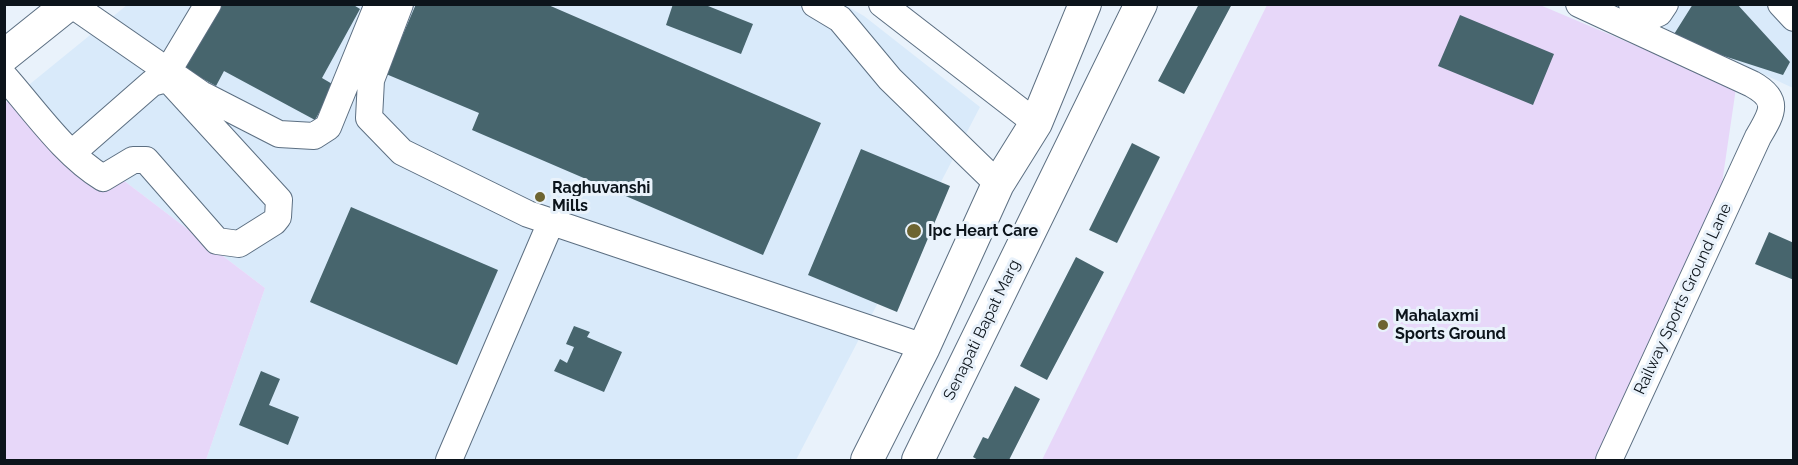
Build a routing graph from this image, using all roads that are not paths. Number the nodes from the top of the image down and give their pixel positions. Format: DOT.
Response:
graph roads {
  1 [pos="208,4"];
  2 [pos="378,4"];
  3 [pos="400,4"];
  4 [pos="815,4"];
  5 [pos="882,4"];
  6 [pos="1085,4"];
  7 [pos="1141,4"];
  8 [pos="1579,4"];
  9 [pos="1632,4"];
  10 [pos="1665,4"];
  11 [pos="1781,4"];
  12 [pos="63,7"];
  13 [pos="1794,18"];
  14 [pos="4,56"];
  15 [pos="168,71"];
  16 [pos="4,76"];
  17 [pos="1036,123"];
  18 [pos="72,153"];
  19 [pos="998,184"];
  20 [pos="551,222"];
  21 [pos="924,347"];
  22 [pos="449,460"];
  23 [pos="867,460"];
  24 [pos="918,460"];
  25 [pos="1608,460"];
  1 -- 15 [label="lane"];
  2 -- 15 [label="lane"];
  3 -- 20 [label="lane"];
  4 -- 19 [label="lane"];
  5 -- 17 [label="lane"];
  6 -- 17 [label="main road"];
  7 -- 24 [label="main road, Senapati Bapat Marg"];
  8 -- 25 [label="lane, Railway Sports Ground Lane"];
  9 -- 10 [label="lane"];
  11 -- 13 [label="lane"];
  12 -- 14 [label="main road"];
  12 -- 15 [label="lane"];
  16 -- 18 [label="lane"];
  17 -- 19 [label="main road"];
  18 -- 18 [label="lane"];
  19 -- 21 [label="main road"];
  20 -- 21 [label="lane"];
  20 -- 22 [label="lane"];
  21 -- 23 [label="main road"];
}
